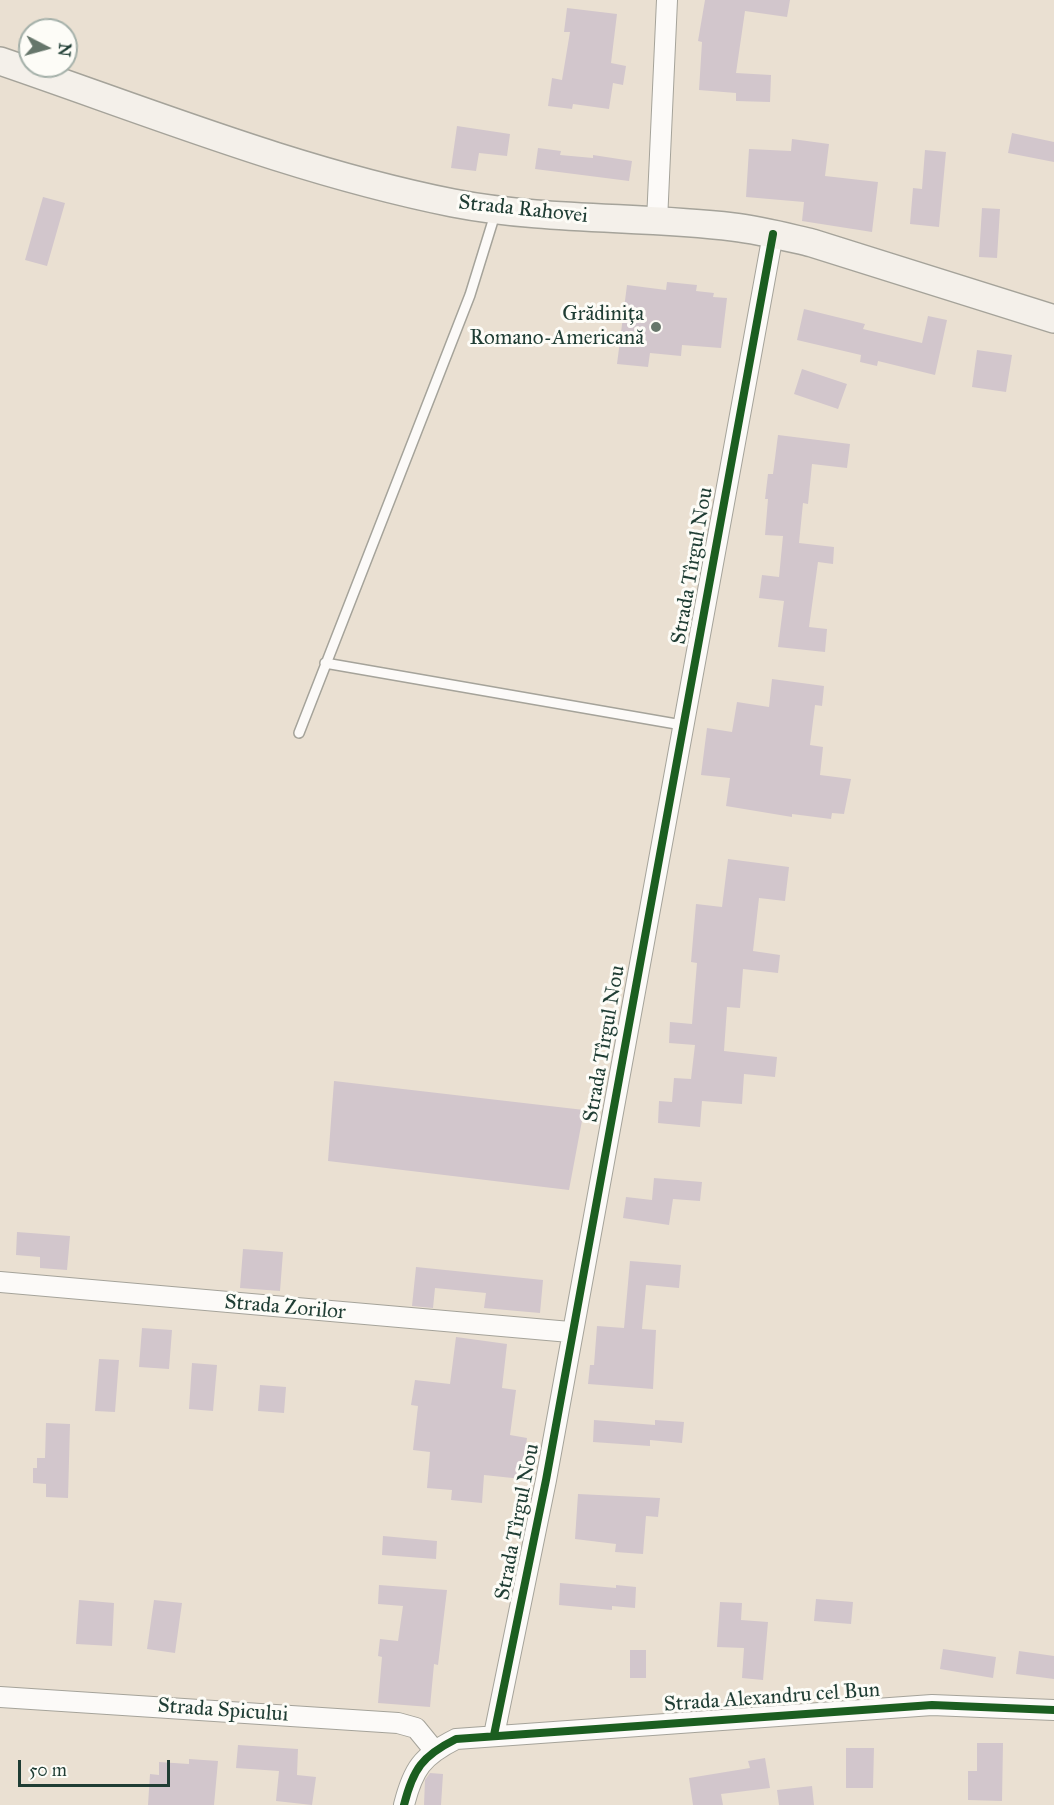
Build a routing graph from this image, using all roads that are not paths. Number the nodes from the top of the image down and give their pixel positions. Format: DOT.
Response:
graph roads {
  1 [pos="667,0"];
  2 [pos="0,62"];
  3 [pos="496,209"];
  4 [pos="657,221"];
  5 [pos="772,234"];
  6 [pos="1054,319"];
  7 [pos="325,663"];
  8 [pos="682,725"];
  9 [pos="299,733"];
  10 [pos="0,1282"];
  11 [pos="570,1332"];
  12 [pos="0,1697"];
  13 [pos="1054,1710"];
  14 [pos="494,1735"];
  15 [pos="434,1750"];
  16 [pos="404,1805"];
  1 -- 4 [label="street"];
  2 -- 3 [label="main road, Strada Rahovei"];
  3 -- 4 [label="main road, Strada Rahovei"];
  3 -- 7 [label="lane"];
  4 -- 5 [label="main road, Strada Rahovei"];
  5 -- 6 [label="main road, Strada Rahovei"];
  5 -- 8 [label="street, Strada Tîrgul Nou"];
  7 -- 8 [label="lane"];
  7 -- 9 [label="lane"];
  8 -- 11 [label="street, Strada Tîrgul Nou"];
  10 -- 11 [label="street, Strada Zorilor"];
  11 -- 14 [label="street, Strada Tîrgul Nou"];
  12 -- 15 [label="street, Strada Spicului"];
  13 -- 14 [label="street, Strada Alexandru cel Bun"];
  14 -- 15 [label="street"];
  15 -- 16 [label="street"];
}
